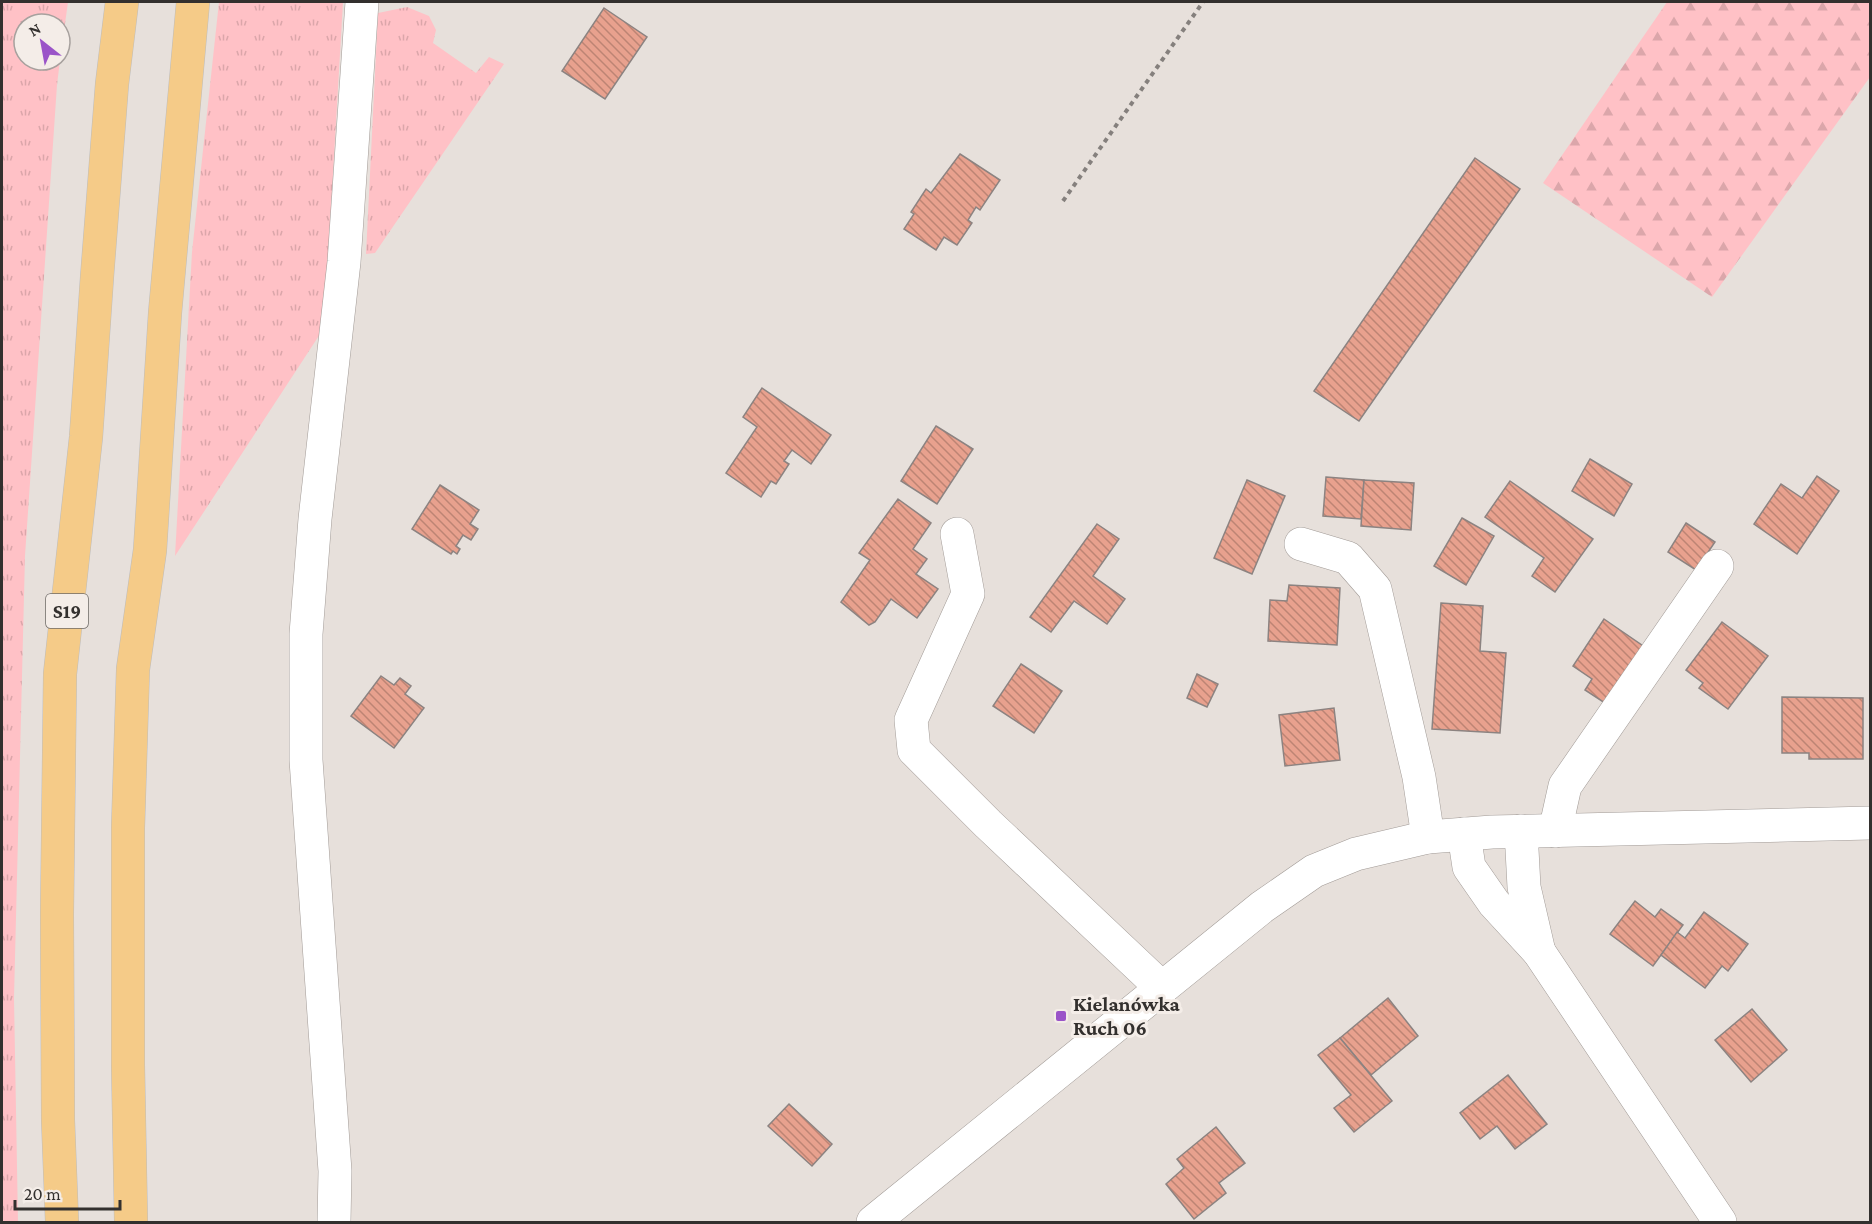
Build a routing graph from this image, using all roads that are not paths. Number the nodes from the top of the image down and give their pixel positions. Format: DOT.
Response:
graph roads {
  1 [pos="122,2"];
  2 [pos="193,2"];
  3 [pos="362,2"];
  4 [pos="957,534"];
  5 [pos="1301,544"];
  6 [pos="1717,566"];
  7 [pos="1870,823"];
  8 [pos="1521,831"];
  9 [pos="1555,831"];
  10 [pos="1464,834"];
  11 [pos="1428,837"];
  12 [pos="1539,952"];
  13 [pos="1162,988"];
  14 [pos="62,1222"];
  15 [pos="131,1222"];
  16 [pos="334,1222"];
  17 [pos="873,1222"];
  18 [pos="1720,1222"];
  1 -- 14 [label="highway, S19"];
  2 -- 15 [label="highway"];
  3 -- 16 [label="street"];
  4 -- 13 [label="street"];
  5 -- 11 [label="street"];
  6 -- 9 [label="street"];
  7 -- 9 [label="street"];
  8 -- 9 [label="street"];
  8 -- 10 [label="street"];
  8 -- 12 [label="street"];
  10 -- 11 [label="street"];
  10 -- 12 [label="street"];
  11 -- 13 [label="street"];
  12 -- 18 [label="street"];
  13 -- 17 [label="street"];
}
